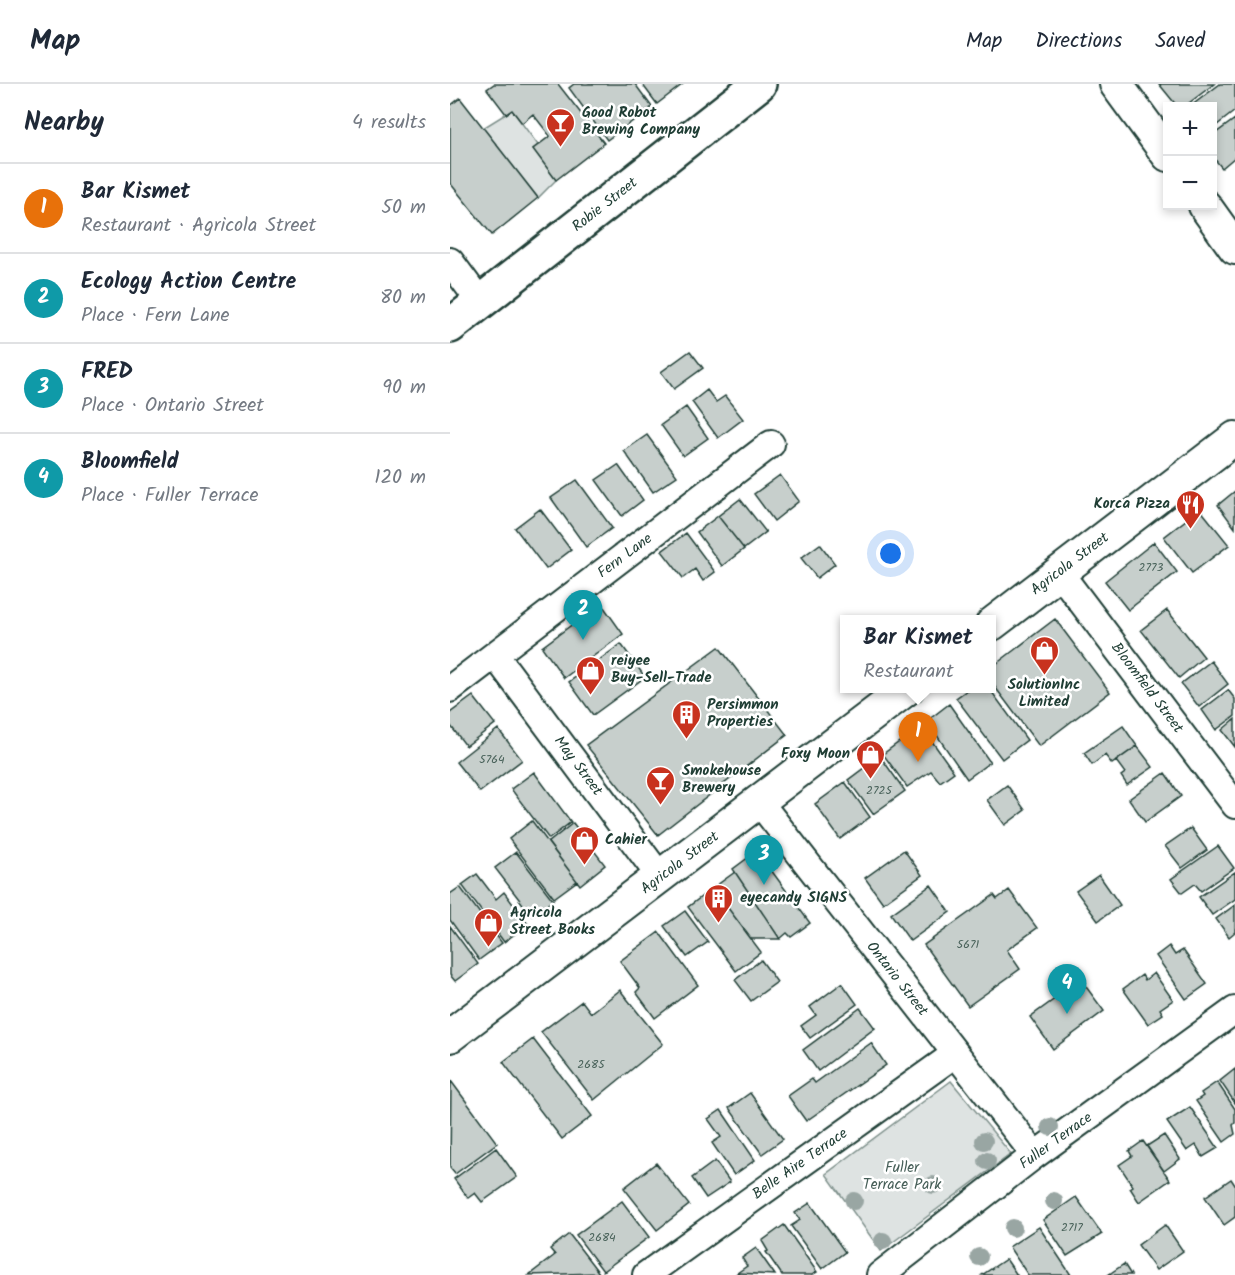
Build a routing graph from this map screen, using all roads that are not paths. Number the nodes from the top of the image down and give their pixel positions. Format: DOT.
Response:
graph roads {
  1 [pos="759,84"];
  2 [pos="1116,84"];
  3 [pos="1163,149"];
  4 [pos="1208,210"];
  5 [pos="1235,248"];
  6 [pos="450,261"];
  7 [pos="481,303"];
  8 [pos="450,326"];
  9 [pos="1235,438"];
  10 [pos="771,444"];
  11 [pos="1059,572"];
  12 [pos="996,621"];
  13 [pos="495,655"];
  14 [pos="450,689"];
  15 [pos="902,693"];
  16 [pos="760,802"];
  17 [pos="1235,805"];
  18 [pos="661,878"];
  19 [pos="1235,1010"];
  20 [pos="450,1036"];
  21 [pos="955,1054"];
  22 [pos="1035,1155"];
  23 [pos="646,1275"];
  24 [pos="880,1275"];
  1 -- 7 [label="main road, Robie Street"];
  2 -- 3 [label="street"];
  4 -- 5 [label="street"];
  6 -- 7 [label="street"];
  7 -- 8 [label="main road, Robie Street"];
  9 -- 11 [label="street, Agricola Street"];
  10 -- 13 [label="street, Fern Lane"];
  11 -- 12 [label="street, Agricola Street"];
  11 -- 17 [label="street, Bloomfield Street"];
  13 -- 14 [label="street, Fern Lane"];
  13 -- 18 [label="street, May Street"];
  15 -- 16 [label="street, Agricola Street"];
  16 -- 18 [label="street, Agricola Street"];
  16 -- 21 [label="street, Ontario Street"];
  18 -- 20 [label="street, Agricola Street"];
  19 -- 22 [label="street, Fuller Terrace"];
  21 -- 22 [label="street, Ontario Street"];
  21 -- 23 [label="street, Belle Aire Terrace"];
  22 -- 24 [label="street, Fuller Terrace"];
}
